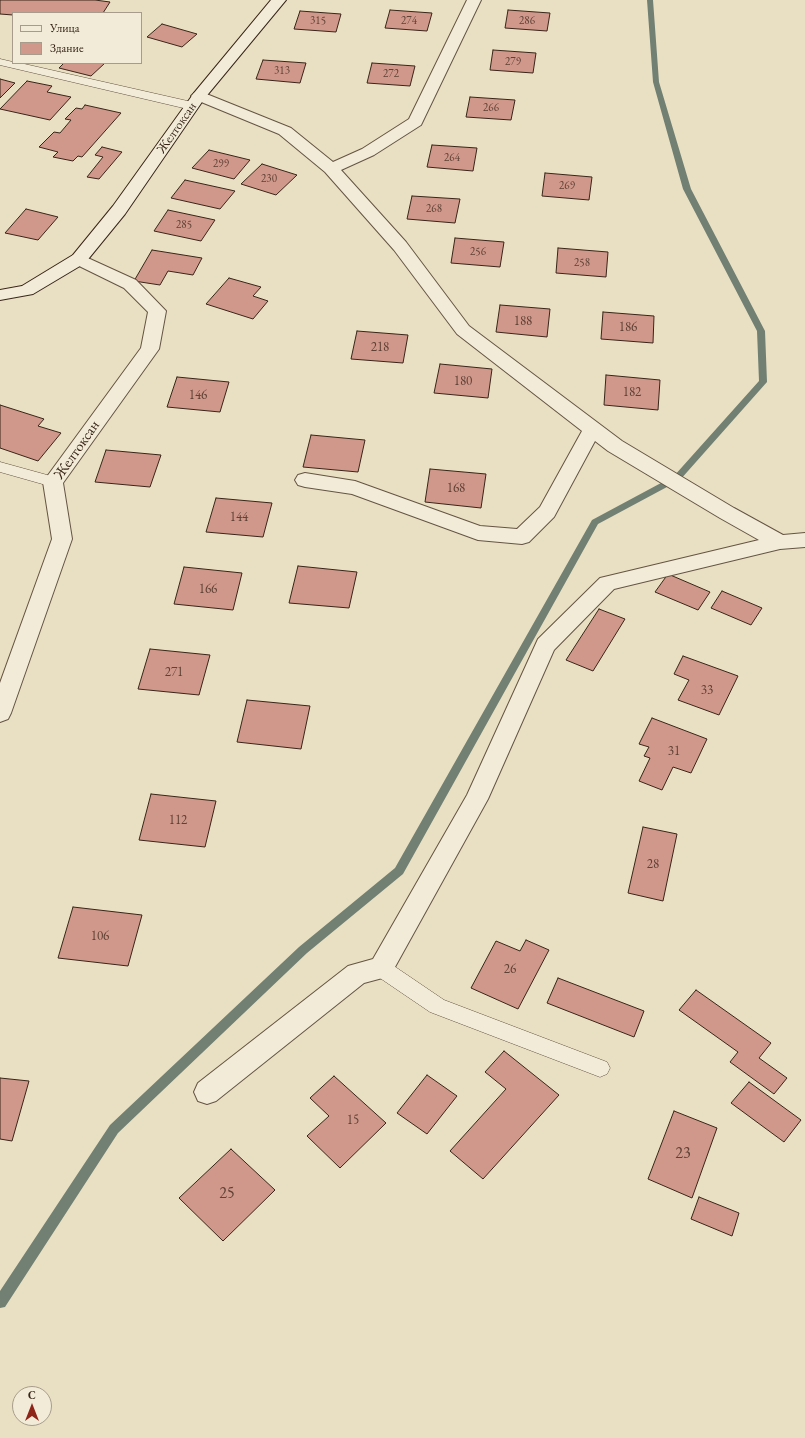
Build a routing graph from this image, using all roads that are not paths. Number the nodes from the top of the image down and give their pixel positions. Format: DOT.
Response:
graph roads {
  1 [pos="279,0"];
  2 [pos="474,0"];
  3 [pos="0,62"];
  4 [pos="196,101"];
  5 [pos="331,169"];
  6 [pos="78,259"];
  7 [pos="0,295"];
  8 [pos="592,429"];
  9 [pos="0,466"];
  10 [pos="305,480"];
  11 [pos="53,482"];
  12 [pos="805,540"];
  13 [pos="780,542"];
  14 [pos="0,713"];
  15 [pos="381,968"];
  16 [pos="600,1068"];
  17 [pos="207,1092"];
  1 -- 4 [label="street, Желтоксан"];
  2 -- 5 [label="street"];
  3 -- 4 [label="lane"];
  4 -- 5 [label="street"];
  4 -- 6 [label="street, Желтоксан"];
  5 -- 8 [label="street"];
  6 -- 7 [label="street, Желтоксан"];
  6 -- 11 [label="street, Желтоксан"];
  8 -- 10 [label="street"];
  8 -- 13 [label="street"];
  9 -- 11 [label="lane"];
  11 -- 14 [label="street, Желтоксан"];
  12 -- 13 [label="street"];
  13 -- 15 [label="street"];
  15 -- 16 [label="lane"];
  15 -- 17 [label="street"];
}
